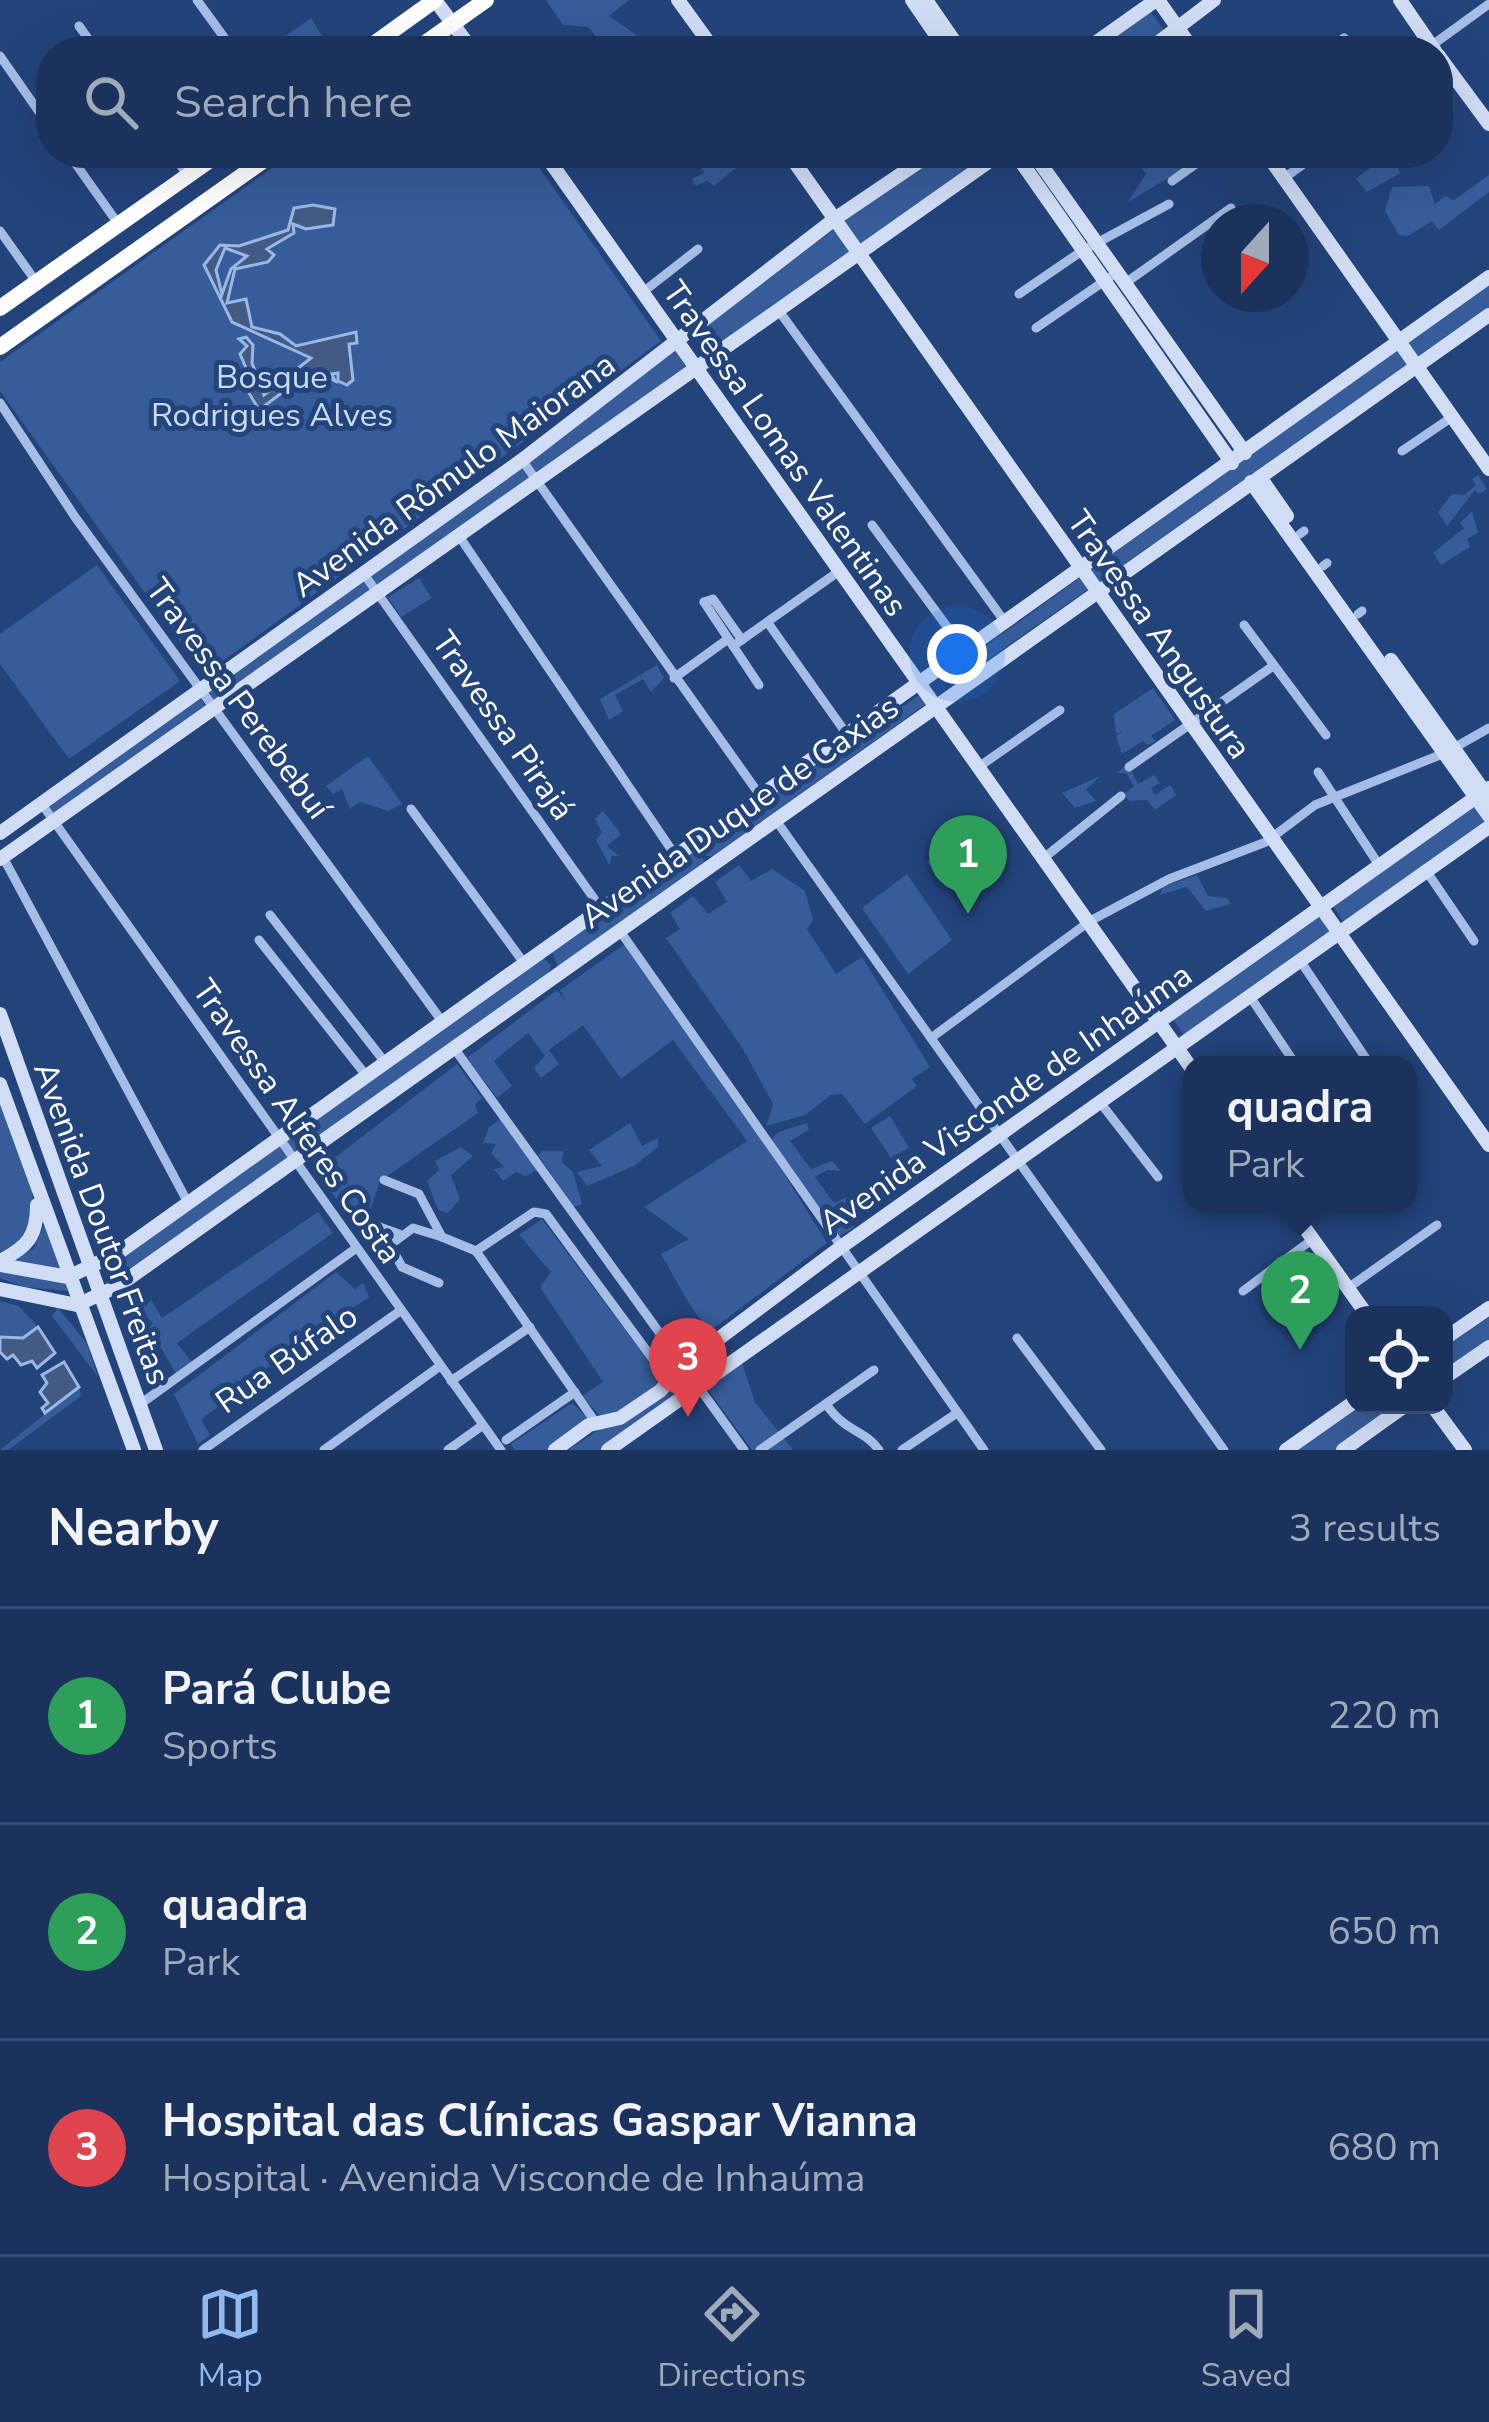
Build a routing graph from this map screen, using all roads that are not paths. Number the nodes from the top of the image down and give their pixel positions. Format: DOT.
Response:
graph roads {
  1 [pos="197,0"];
  2 [pos="435,0"];
  3 [pos="486,0"];
  4 [pos="678,0"];
  5 [pos="912,0"];
  6 [pos="926,0"];
  7 [pos="1157,0"];
  8 [pos="1214,0"];
  9 [pos="1400,0"];
  10 [pos="1489,4"];
  11 [pos="453,24"];
  12 [pos="79,26"];
  13 [pos="1178,28"];
  14 [pos="939,30"];
  15 [pos="86,36"];
  16 [pos="224,36"];
  17 [pos="385,36"];
  18 [pos="436,36"];
  19 [pos="462,36"];
  20 [pos="704,36"];
  21 [pos="941,36"];
  22 [pos="945,36"];
  23 [pos="1105,36"];
  24 [pos="1167,36"];
  25 [pos="1184,36"];
  26 [pos="1425,36"];
  27 [pos="1451,36"];
  28 [pos="0,56"];
  29 [pos="5,73"];
  30 [pos="1453,75"];
  31 [pos="36,110"];
  32 [pos="1489,124"];
  33 [pos="79,168"];
  34 [pos="182,168"];
  35 [pos="199,168"];
  36 [pos="253,168"];
  37 [pos="555,168"];
  38 [pos="799,168"];
  39 [pos="910,168"];
  40 [pos="979,168"];
  41 [pos="1031,168"];
  42 [pos="1040,168"];
  43 [pos="1190,168"];
  44 [pos="1277,168"];
  45 [pos="1298,168"];
  46 [pos="188,176"];
  47 [pos="1284,178"];
  48 [pos="1172,181"];
  49 [pos="1048,186"];
  50 [pos="1169,205"];
  51 [pos="836,218"];
  52 [pos="119,225"];
  53 [pos="1201,226"];
  54 [pos="0,231"];
  55 [pos="1090,248"];
  56 [pos="698,249"];
  57 [pos="859,251"];
  58 [pos="1489,277"];
  59 [pos="1115,279"];
  60 [pos="37,283"];
  61 [pos="643,292"];
  62 [pos="1019,294"];
  63 [pos="0,308"];
  64 [pos="779,310"];
  65 [pos="1487,319"];
  66 [pos="1424,321"];
  67 [pos="1036,328"];
  68 [pos="1398,340"];
  69 [pos="677,343"];
  70 [pos="0,347"];
  71 [pos="1439,349"];
  72 [pos="1373,358"];
  73 [pos="1415,366"];
  74 [pos="695,368"];
  75 [pos="1389,382"];
  76 [pos="0,403"];
  77 [pos="1452,417"];
  78 [pos="1402,451"];
  79 [pos="522,460"];
  80 [pos="1234,461"];
  81 [pos="1489,469"];
  82 [pos="536,482"];
  83 [pos="1250,482"];
  84 [pos="872,525"];
  85 [pos="1135,528"];
  86 [pos="459,536"];
  87 [pos="1149,552"];
  88 [pos="1080,568"];
  89 [pos="838,572"];
  90 [pos="364,574"];
  91 [pos="1096,590"];
  92 [pos="378,594"];
  93 [pos="704,602"];
  94 [pos="1354,610"];
  95 [pos="1004,622"];
  96 [pos="768,623"];
  97 [pos="1244,625"];
  98 [pos="734,642"];
  99 [pos="964,651"];
  100 [pos="946,664"];
  101 [pos="1273,666"];
  102 [pos="674,678"];
  103 [pos="921,682"];
  104 [pos="966,682"];
  105 [pos="759,685"];
  106 [pos="199,689"];
  107 [pos="894,701"];
  108 [pos="937,704"];
  109 [pos="211,706"];
  110 [pos="1060,710"];
  111 [pos="910,723"];
  112 [pos="1192,725"];
  113 [pos="1489,728"];
  114 [pos="846,733"];
  115 [pos="1326,735"];
  116 [pos="1450,750"];
  117 [pos="980,766"];
  118 [pos="1130,767"];
  119 [pos="1318,772"];
  120 [pos="760,794"];
  121 [pos="1484,794"];
  122 [pos="1121,796"];
  123 [pos="1334,797"];
  124 [pos="40,803"];
  125 [pos="411,809"];
  126 [pos="1489,817"];
  127 [pos="775,819"];
  128 [pos="53,822"];
  129 [pos="1489,827"];
  130 [pos="0,832"];
  131 [pos="1270,836"];
  132 [pos="698,839"];
  133 [pos="675,855"];
  134 [pos="1045,857"];
  135 [pos="1,858"];
  136 [pos="715,861"];
  137 [pos="1379,865"];
  138 [pos="1425,869"];
  139 [pos="600,907"];
  140 [pos="1320,907"];
  141 [pos="270,915"];
  142 [pos="1090,920"];
  143 [pos="620,931"];
  144 [pos="1338,931"];
  145 [pos="259,940"];
  146 [pos="1474,940"];
  147 [pos="537,953"];
  148 [pos="1299,958"];
  149 [pos="524,963"];
  150 [pos="552,976"];
  151 [pos="1249,995"];
  152 [pos="0,1014"];
  153 [pos="441,1020"];
  154 [pos="1159,1020"];
  155 [pos="931,1037"];
  156 [pos="1176,1046"];
  157 [pos="454,1048"];
  158 [pos="1183,1056"];
  159 [pos="1290,1056"];
  160 [pos="1364,1056"];
  161 [pos="385,1061"];
  162 [pos="365,1074"];
  163 [pos="0,1084"];
  164 [pos="1099,1101"];
  165 [pos="1003,1134"];
  166 [pos="277,1135"];
  167 [pos="1489,1144"];
  168 [pos="1019,1157"];
  169 [pos="294,1162"];
  170 [pos="1158,1177"];
  171 [pos="384,1180"];
  172 [pos="36,1188"];
  173 [pos="186,1199"];
  174 [pos="1294,1212"];
  175 [pos="363,1221"];
  176 [pos="1437,1226"];
  177 [pos="399,1234"];
  178 [pos="442,1237"];
  179 [pos="1313,1239"];
  180 [pos="841,1247"];
  181 [pos="355,1249"];
  182 [pos="476,1251"];
  183 [pos="118,1253"];
  184 [pos="0,1263"];
  185 [pos="90,1268"];
  186 [pos="138,1271"];
  187 [pos="858,1272"];
  188 [pos="68,1277"];
  189 [pos="439,1283"];
  190 [pos="1348,1288"];
  191 [pos="0,1289"];
  192 [pos="1243,1292"];
  193 [pos="27,1294"];
  194 [pos="99,1298"];
  195 [pos="77,1305"];
  196 [pos="1361,1306"];
  197 [pos="43,1307"];
  198 [pos="1488,1309"];
  199 [pos="400,1311"];
  200 [pos="530,1327"];
  201 [pos="1453,1334"];
  202 [pos="1016,1338"];
  203 [pos="1489,1347"];
  204 [pos="685,1364"];
  205 [pos="440,1366"];
  206 [pos="874,1370"];
  207 [pos="1453,1372"];
  208 [pos="451,1381"];
  209 [pos="669,1381"];
  210 [pos="699,1384"];
  211 [pos="575,1392"];
  212 [pos="826,1404"];
  213 [pos="139,1406"];
  214 [pos="1345,1408"];
  215 [pos="957,1412"];
  216 [pos="1393,1414"];
  217 [pos="1439,1414"];
  218 [pos="596,1423"];
  219 [pos="483,1425"];
  220 [pos="504,1445"];
  221 [pos="134,1450"];
  222 [pos="156,1450"];
  223 [pos="203,1450"];
  224 [pos="324,1450"];
  225 [pos="448,1450"];
  226 [pos="555,1450"];
  227 [pos="608,1450"];
  228 [pos="744,1450"];
  229 [pos="760,1450"];
  230 [pos="878,1450"];
  231 [pos="902,1450"];
  232 [pos="984,1450"];
  233 [pos="1101,1450"];
  234 [pos="1224,1450"];
  235 [pos="1286,1450"];
  236 [pos="1343,1450"];
  237 [pos="1465,1450"];
  1 -- 16 [label="street"];
  2 -- 11 [label="street"];
  2 -- 17 [label="highway"];
  3 -- 11 [label="highway"];
  4 -- 20 [label="street"];
  5 -- 14 [label="street"];
  6 -- 14 [label="street"];
  7 -- 13 [label="street"];
  7 -- 23 [label="street"];
  8 -- 13 [label="street"];
  9 -- 26 [label="street"];
  10 -- 27 [label="street"];
  11 -- 18 [label="highway"];
  11 -- 19 [label="street"];
  12 -- 15 [label="street"];
  13 -- 24 [label="street"];
  13 -- 25 [label="street"];
  14 -- 21 [label="street"];
  14 -- 22 [label="street"];
  28 -- 29 [label="street"];
  29 -- 31 [label="street"];
  30 -- 32 [label="street"];
  33 -- 52 [label="street"];
  34 -- 46 [label="street"];
  35 -- 46 [label="highway"];
  36 -- 70 [label="highway"];
  37 -- 61 [label="street, Travessa Lomas Valentinas"];
  38 -- 51 [label="street, Travessa Angustura"];
  39 -- 51 [label="street, Avenida Rômulo Maiorana"];
  40 -- 57 [label="street, Avenida Rômulo Maiorana"];
  41 -- 49 [label="street"];
  42 -- 49 [label="street"];
  43 -- 48 [label="street"];
  44 -- 47 [label="street"];
  45 -- 47 [label="street"];
  46 -- 52 [label="highway"];
  47 -- 68 [label="street"];
  49 -- 55 [label="street"];
  50 -- 55 [label="street"];
  51 -- 57 [label="street, Travessa Angustura"];
  51 -- 69 [label="street, Avenida Rômulo Maiorana"];
  52 -- 60 [label="highway"];
  53 -- 59 [label="street"];
  54 -- 60 [label="street"];
  55 -- 59 [label="street"];
  55 -- 62 [label="street"];
  56 -- 61 [label="street"];
  57 -- 64 [label="street, Avenida Rômulo Maiorana"];
  57 -- 88 [label="street, Travessa Angustura"];
  58 -- 66 [label="street, Avenida Duque de Caxias"];
  59 -- 67 [label="street"];
  59 -- 80 [label="street"];
  60 -- 63 [label="highway"];
  61 -- 69 [label="street, Travessa Lomas Valentinas"];
  64 -- 74 [label="street, Avenida Rômulo Maiorana"];
  64 -- 95 [label="street"];
  65 -- 71 [label="street, Avenida Duque de Caxias"];
  66 -- 68 [label="street, Avenida Duque de Caxias"];
  66 -- 71 [label="street"];
  68 -- 72 [label="street, Avenida Duque de Caxias"];
  68 -- 73 [label="street"];
  69 -- 74 [label="street, Travessa Lomas Valentinas"];
  69 -- 79 [label="street, Avenida Rômulo Maiorana"];
  71 -- 73 [label="street, Avenida Duque de Caxias"];
  72 -- 75 [label="street"];
  72 -- 80 [label="street, Avenida Duque de Caxias"];
  73 -- 75 [label="street, Avenida Duque de Caxias"];
  73 -- 77 [label="street"];
  74 -- 82 [label="street, Avenida Rômulo Maiorana"];
  74 -- 89 [label="street, Travessa Lomas Valentinas"];
  75 -- 83 [label="street, Avenida Duque de Caxias"];
  76 -- 106 [label="street, Travessa Perebebuí"];
  77 -- 78 [label="street"];
  77 -- 81 [label="street"];
  79 -- 82 [label="street"];
  79 -- 90 [label="street, Avenida Rômulo Maiorana"];
  80 -- 83 [label="street"];
  80 -- 85 [label="street, Avenida Duque de Caxias"];
  82 -- 86 [label="street, Avenida Rômulo Maiorana"];
  82 -- 102 [label="street"];
  83 -- 87 [label="street, Avenida Duque de Caxias"];
  83 -- 94 [label="street"];
  83 -- 94 [label="street"];
  84 -- 99 [label="street"];
  85 -- 87 [label="street"];
  85 -- 88 [label="street, Avenida Duque de Caxias"];
  86 -- 92 [label="street, Avenida Rômulo Maiorana"];
  86 -- 133 [label="street"];
  87 -- 91 [label="street, Avenida Duque de Caxias"];
  88 -- 91 [label="street, Travessa Angustura"];
  88 -- 95 [label="street, Avenida Duque de Caxias"];
  89 -- 96 [label="street"];
  89 -- 103 [label="street, Travessa Lomas Valentinas"];
  90 -- 92 [label="street, Travessa Pirajá"];
  90 -- 106 [label="street, Avenida Rômulo Maiorana"];
  91 -- 104 [label="street, Avenida Duque de Caxias"];
  91 -- 112 [label="street, Travessa Angustura"];
  92 -- 109 [label="street, Avenida Rômulo Maiorana"];
  92 -- 139 [label="street, Travessa Pirajá"];
  93 -- 98 [label="street"];
  94 -- 116 [label="street"];
  95 -- 99 [label="street, Avenida Duque de Caxias"];
  96 -- 98 [label="street"];
  96 -- 114 [label="street"];
  97 -- 101 [label="street"];
  98 -- 102 [label="street"];
  98 -- 105 [label="street"];
  99 -- 100 [label="street, Avenida Duque de Caxias"];
  100 -- 103 [label="street, Avenida Duque de Caxias"];
  100 -- 104 [label="street"];
  101 -- 112 [label="street"];
  101 -- 115 [label="street"];
  102 -- 120 [label="street"];
  103 -- 107 [label="street, Avenida Duque de Caxias"];
  103 -- 108 [label="street, Travessa Lomas Valentinas"];
  104 -- 108 [label="street, Avenida Duque de Caxias"];
  106 -- 109 [label="street, Travessa Perebebuí"];
  106 -- 124 [label="street, Avenida Rômulo Maiorana"];
  107 -- 111 [label="street"];
  107 -- 114 [label="street, Avenida Duque de Caxias"];
  108 -- 111 [label="street, Avenida Duque de Caxias"];
  108 -- 117 [label="street, Travessa Lomas Valentinas"];
  109 -- 128 [label="street, Avenida Rômulo Maiorana"];
  109 -- 153 [label="street, Travessa Perebebuí"];
  110 -- 117 [label="street"];
  111 -- 127 [label="street, Avenida Duque de Caxias"];
  112 -- 118 [label="street"];
  112 -- 131 [label="street, Travessa Angustura"];
  113 -- 116 [label="street"];
  114 -- 120 [label="street, Avenida Duque de Caxias"];
  116 -- 121 [label="street"];
  116 -- 123 [label="street"];
  117 -- 134 [label="street, Travessa Lomas Valentinas"];
  119 -- 123 [label="street"];
  120 -- 132 [label="street, Avenida Duque de Caxias"];
  121 -- 126 [label="street"];
  121 -- 137 [label="street, Avenida Visconde de Inhaúma"];
  122 -- 134 [label="street"];
  123 -- 131 [label="street"];
  123 -- 137 [label="street"];
  124 -- 128 [label="street, Travessa Alferes Costa"];
  124 -- 130 [label="street, Avenida Rômulo Maiorana"];
  125 -- 149 [label="street"];
  127 -- 136 [label="street, Avenida Duque de Caxias"];
  127 -- 155 [label="street"];
  128 -- 135 [label="street, Avenida Rômulo Maiorana"];
  128 -- 166 [label="street, Travessa Alferes Costa"];
  129 -- 138 [label="street, Avenida Visconde de Inhaúma"];
  131 -- 140 [label="street, Travessa Angustura"];
  131 -- 142 [label="street"];
  132 -- 133 [label="street, Avenida Duque de Caxias"];
  132 -- 136 [label="street"];
  133 -- 139 [label="street, Avenida Duque de Caxias"];
  134 -- 142 [label="street, Travessa Lomas Valentinas"];
  135 -- 173 [label="street"];
  136 -- 143 [label="street, Avenida Duque de Caxias"];
  137 -- 140 [label="street, Avenida Visconde de Inhaúma"];
  138 -- 144 [label="street, Avenida Visconde de Inhaúma"];
  138 -- 146 [label="street"];
  139 -- 147 [label="street, Avenida Duque de Caxias"];
  140 -- 144 [label="street, Travessa Angustura"];
  140 -- 154 [label="street, Avenida Visconde de Inhaúma"];
  141 -- 161 [label="street"];
  142 -- 154 [label="street, Travessa Lomas Valentinas"];
  142 -- 155 [label="street"];
  143 -- 150 [label="street, Avenida Duque de Caxias"];
  143 -- 180 [label="street"];
  144 -- 148 [label="street, Avenida Visconde de Inhaúma"];
  144 -- 167 [label="street, Travessa Angustura"];
  145 -- 162 [label="street"];
  147 -- 149 [label="street, Avenida Duque de Caxias"];
  147 -- 150 [label="street"];
  148 -- 151 [label="street, Avenida Visconde de Inhaúma"];
  148 -- 160 [label="street"];
  149 -- 153 [label="street, Avenida Duque de Caxias"];
  150 -- 157 [label="street, Avenida Duque de Caxias"];
  151 -- 156 [label="street, Avenida Visconde de Inhaúma"];
  151 -- 159 [label="street"];
  152 -- 185 [label="street, Avenida Doutor Freitas"];
  153 -- 161 [label="street, Avenida Duque de Caxias"];
  154 -- 156 [label="street, Travessa Lomas Valentinas"];
  154 -- 165 [label="street, Avenida Visconde de Inhaúma"];
  155 -- 165 [label="street"];
  156 -- 158 [label="street, Travessa Lomas Valentinas"];
  156 -- 164 [label="street, Avenida Visconde de Inhaúma"];
  157 -- 169 [label="street, Avenida Duque de Caxias"];
  157 -- 204 [label="street"];
  161 -- 162 [label="street, Avenida Duque de Caxias"];
  162 -- 166 [label="street, Avenida Duque de Caxias"];
  163 -- 172 [label="street, Avenida Doutor Freitas"];
  164 -- 168 [label="street, Avenida Visconde de Inhaúma"];
  164 -- 170 [label="street"];
  165 -- 168 [label="street"];
  165 -- 180 [label="street, Avenida Visconde de Inhaúma"];
  166 -- 169 [label="street, Travessa Alferes Costa"];
  166 -- 173 [label="street, Avenida Duque de Caxias"];
  168 -- 187 [label="street, Avenida Visconde de Inhaúma"];
  168 -- 234 [label="street"];
  169 -- 181 [label="street, Travessa Alferes Costa"];
  169 -- 186 [label="street, Avenida Duque de Caxias"];
  171 -- 178 [label="street"];
  172 -- 184 [label="street"];
  172 -- 188 [label="street, Avenida Doutor Freitas"];
  173 -- 183 [label="street, Avenida Duque de Caxias"];
  174 -- 179 [label="street"];
  175 -- 177 [label="street"];
  176 -- 190 [label="street"];
  177 -- 178 [label="street"];
  177 -- 189 [label="street"];
  178 -- 182 [label="street"];
  179 -- 190 [label="street"];
  179 -- 192 [label="street"];
  180 -- 187 [label="street"];
  180 -- 204 [label="street, Avenida Visconde de Inhaúma"];
  181 -- 199 [label="street, Travessa Alferes Costa"];
  181 -- 213 [label="street"];
  182 -- 200 [label="street"];
  182 -- 209 [label="street"];
  183 -- 185 [label="street, Avenida Duque de Caxias"];
  183 -- 186 [label="street"];
  184 -- 188 [label="street"];
  185 -- 188 [label="street, Avenida Duque de Caxias"];
  185 -- 194 [label="street, Avenida Doutor Freitas"];
  186 -- 194 [label="street, Avenida Duque de Caxias"];
  187 -- 210 [label="street, Avenida Visconde de Inhaúma"];
  187 -- 215 [label="street"];
  188 -- 195 [label="street, Avenida Doutor Freitas"];
  190 -- 196 [label="street"];
  191 -- 193 [label="street"];
  193 -- 195 [label="street"];
  193 -- 197 [label="street"];
  194 -- 195 [label="street, Avenida Duque de Caxias"];
  194 -- 213 [label="street, Avenida Doutor Freitas"];
  195 -- 221 [label="street, Avenida Doutor Freitas"];
  198 -- 201 [label="street"];
  199 -- 205 [label="street, Travessa Alferes Costa"];
  199 -- 223 [label="street, Rua Búfalo"];
  200 -- 208 [label="street"];
  200 -- 211 [label="street"];
  202 -- 233 [label="street"];
  203 -- 207 [label="street"];
  204 -- 209 [label="street, Avenida Visconde de Inhaúma"];
  204 -- 210 [label="street"];
  205 -- 208 [label="street, Travessa Alferes Costa"];
  205 -- 224 [label="street"];
  206 -- 212 [label="street"];
  208 -- 219 [label="street, Travessa Alferes Costa"];
  209 -- 218 [label="street, Avenida Visconde de Inhaúma"];
  210 -- 227 [label="street, Avenida Visconde de Inhaúma"];
  210 -- 228 [label="street"];
  211 -- 218 [label="street"];
  211 -- 220 [label="street"];
  212 -- 229 [label="street"];
  212 -- 230 [label="street"];
  213 -- 222 [label="street, Avenida Doutor Freitas"];
  214 -- 235 [label="street"];
  215 -- 231 [label="street"];
  215 -- 232 [label="street"];
  216 -- 236 [label="street"];
  217 -- 237 [label="street"];
  218 -- 226 [label="street, Avenida Visconde de Inhaúma"];
  219 -- 220 [label="street, Travessa Alferes Costa"];
  219 -- 225 [label="street"];
}
